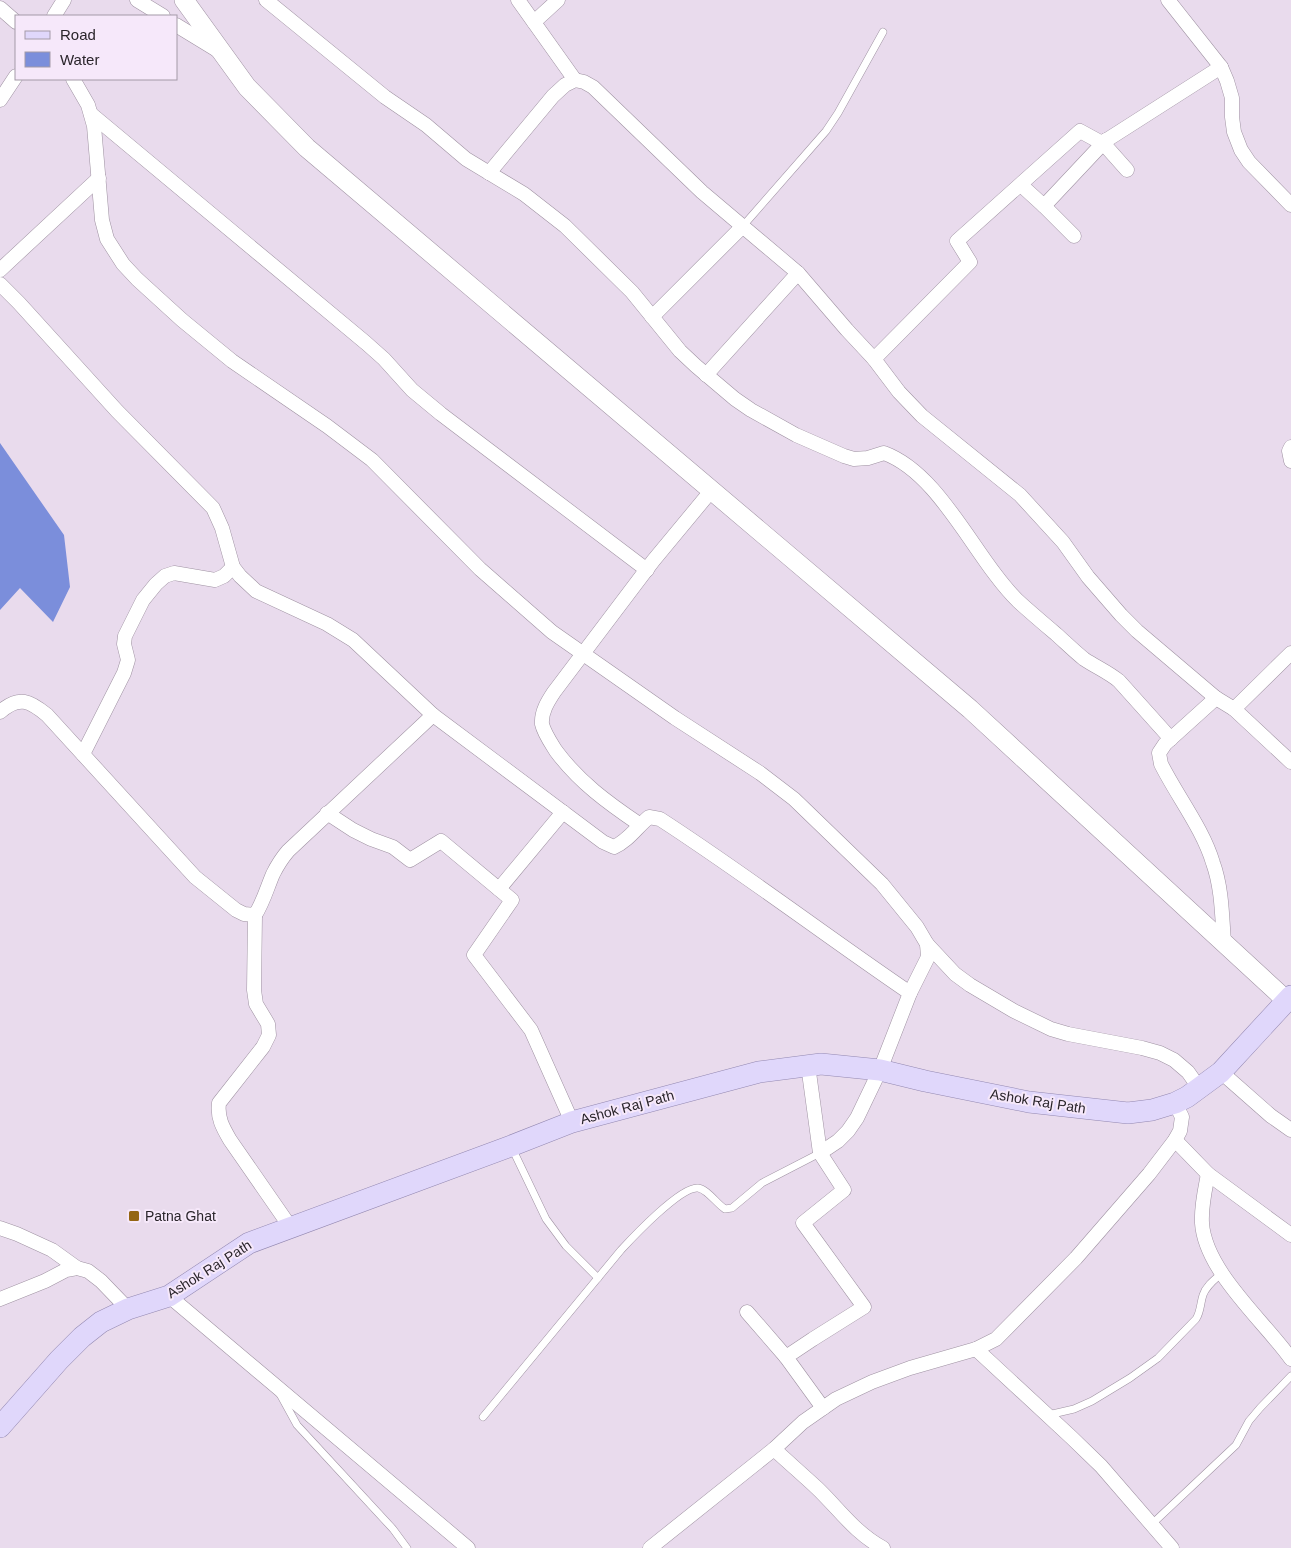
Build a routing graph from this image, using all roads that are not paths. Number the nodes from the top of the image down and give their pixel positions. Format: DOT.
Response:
graph roads {
  1 [pos="64,0"];
  2 [pos="137,0"];
  3 [pos="266,0"];
  4 [pos="518,0"];
  5 [pos="558,0"];
  6 [pos="1168,0"];
  7 [pos="190,2"];
  8 [pos="0,8"];
  9 [pos="55,15"];
  10 [pos="161,15"];
  11 [pos="15,21"];
  12 [pos="534,22"];
  13 [pos="178,25"];
  14 [pos="883,32"];
  15 [pos="222,53"];
  16 [pos="1221,67"];
  17 [pos="15,78"];
  18 [pos="73,80"];
  19 [pos="575,80"];
  20 [pos="0,100"];
  21 [pos="90,113"];
  22 [pos="1105,141"];
  23 [pos="1127,170"];
  24 [pos="489,172"];
  25 [pos="99,178"];
  26 [pos="1021,185"];
  27 [pos="1291,205"];
  28 [pos="1044,206"];
  29 [pos="742,227"];
  30 [pos="1074,236"];
  31 [pos="0,270"];
  32 [pos="798,274"];
  33 [pos="0,284"];
  34 [pos="652,317"];
  35 [pos="874,359"];
  36 [pos="706,375"];
  37 [pos="1291,447"];
  38 [pos="1291,461"];
  39 [pos="711,491"];
  40 [pos="233,567"];
  41 [pos="646,570"];
  42 [pos="584,653"];
  43 [pos="1291,653"];
  44 [pos="1216,698"];
  45 [pos="1234,710"];
  46 [pos="0,712"];
  47 [pos="433,715"];
  48 [pos="1171,739"];
  49 [pos="83,754"];
  50 [pos="1291,762"];
  51 [pos="563,812"];
  52 [pos="327,813"];
  53 [pos="639,824"];
  54 [pos="499,889"];
  55 [pos="255,915"];
  56 [pos="1224,943"];
  57 [pos="927,944"];
  58 [pos="910,993"];
  59 [pos="1289,999"];
  60 [pos="808,1065"];
  61 [pos="880,1070"];
  62 [pos="1221,1072"];
  63 [pos="1200,1089"];
  64 [pos="1175,1102"];
  65 [pos="572,1122"];
  66 [pos="1291,1130"];
  67 [pos="1175,1140"];
  68 [pos="511,1146"];
  69 [pos="820,1153"];
  70 [pos="1208,1174"];
  71 [pos="0,1228"];
  72 [pos="292,1228"];
  73 [pos="1291,1235"];
  74 [pos="77,1268"];
  75 [pos="1221,1274"];
  76 [pos="598,1278"];
  77 [pos="169,1296"];
  78 [pos="0,1299"];
  79 [pos="128,1309"];
  80 [pos="747,1312"];
  81 [pos="976,1349"];
  82 [pos="786,1357"];
  83 [pos="1291,1360"];
  84 [pos="1291,1376"];
  85 [pos="277,1387"];
  86 [pos="823,1408"];
  87 [pos="1048,1416"];
  88 [pos="483,1417"];
  89 [pos="0,1427"];
  90 [pos="774,1449"];
  91 [pos="1152,1524"];
  92 [pos="407,1548"];
  93 [pos="468,1548"];
  94 [pos="650,1548"];
  95 [pos="883,1548"];
  96 [pos="1172,1548"];
  1 -- 9 [label="street"];
  2 -- 10 [label="street"];
  3 -- 24 [label="street"];
  4 -- 12 [label="street"];
  5 -- 12 [label="street"];
  6 -- 16 [label="street"];
  7 -- 15 [label="main road"];
  8 -- 11 [label="street"];
  12 -- 19 [label="street"];
  13 -- 15 [label="street"];
  14 -- 29 [label="lane"];
  15 -- 39 [label="main road"];
  16 -- 22 [label="street"];
  16 -- 27 [label="street"];
  17 -- 20 [label="street"];
  18 -- 21 [label="street"];
  19 -- 24 [label="street"];
  19 -- 29 [label="street"];
  21 -- 25 [label="street"];
  21 -- 41 [label="street"];
  22 -- 23 [label="street"];
  22 -- 26 [label="street"];
  22 -- 28 [label="street"];
  24 -- 34 [label="street"];
  25 -- 31 [label="street"];
  25 -- 42 [label="street"];
  26 -- 28 [label="street"];
  26 -- 35 [label="street"];
  28 -- 30 [label="street"];
  29 -- 32 [label="street"];
  29 -- 34 [label="street"];
  32 -- 35 [label="street"];
  32 -- 36 [label="street"];
  33 -- 40 [label="street"];
  34 -- 36 [label="street"];
  35 -- 44 [label="street"];
  36 -- 48 [label="street"];
  37 -- 38 [label="street"];
  39 -- 41 [label="street"];
  39 -- 56 [label="main road"];
  40 -- 47 [label="street"];
  40 -- 49 [label="street"];
  41 -- 42 [label="street"];
  42 -- 53 [label="street"];
  42 -- 57 [label="street"];
  43 -- 45 [label="street"];
  44 -- 45 [label="street"];
  44 -- 48 [label="street"];
  45 -- 50 [label="street"];
  46 -- 49 [label="street"];
  47 -- 51 [label="street"];
  47 -- 52 [label="street"];
  48 -- 56 [label="street"];
  49 -- 55 [label="street"];
  51 -- 53 [label="street"];
  51 -- 54 [label="street"];
  52 -- 54 [label="street"];
  52 -- 55 [label="street"];
  53 -- 58 [label="street"];
  54 -- 65 [label="street"];
  55 -- 72 [label="street"];
  56 -- 59 [label="main road"];
  57 -- 58 [label="street"];
  57 -- 63 [label="street"];
  58 -- 61 [label="street"];
  59 -- 62 [label="main road, Ashok Raj Path"];
  60 -- 61 [label="main road, Ashok Raj Path"];
  60 -- 65 [label="main road, Ashok Raj Path"];
  60 -- 69 [label="street"];
  61 -- 64 [label="main road, Ashok Raj Path"];
  61 -- 69 [label="street"];
  62 -- 63 [label="main road, Ashok Raj Path"];
  62 -- 66 [label="street"];
  63 -- 64 [label="main road, Ashok Raj Path"];
  64 -- 67 [label="street"];
  65 -- 68 [label="main road, Ashok Raj Path"];
  67 -- 70 [label="street"];
  67 -- 81 [label="street"];
  68 -- 72 [label="main road, Ashok Raj Path"];
  68 -- 76 [label="lane"];
  69 -- 76 [label="lane"];
  69 -- 82 [label="street"];
  70 -- 73 [label="street"];
  70 -- 75 [label="street"];
  71 -- 74 [label="street"];
  72 -- 77 [label="main road, Ashok Raj Path"];
  74 -- 78 [label="street"];
  74 -- 79 [label="street"];
  75 -- 83 [label="street"];
  75 -- 87 [label="lane"];
  76 -- 88 [label="lane"];
  77 -- 79 [label="main road, Ashok Raj Path"];
  77 -- 85 [label="street"];
  79 -- 89 [label="main road, Ashok Raj Path"];
  80 -- 82 [label="street"];
  81 -- 86 [label="street"];
  81 -- 87 [label="street"];
  82 -- 86 [label="street"];
  84 -- 91 [label="lane"];
  85 -- 92 [label="lane"];
  85 -- 93 [label="street"];
  86 -- 90 [label="street"];
  87 -- 91 [label="street"];
  90 -- 94 [label="street"];
  90 -- 95 [label="street"];
  91 -- 96 [label="street"];
}
